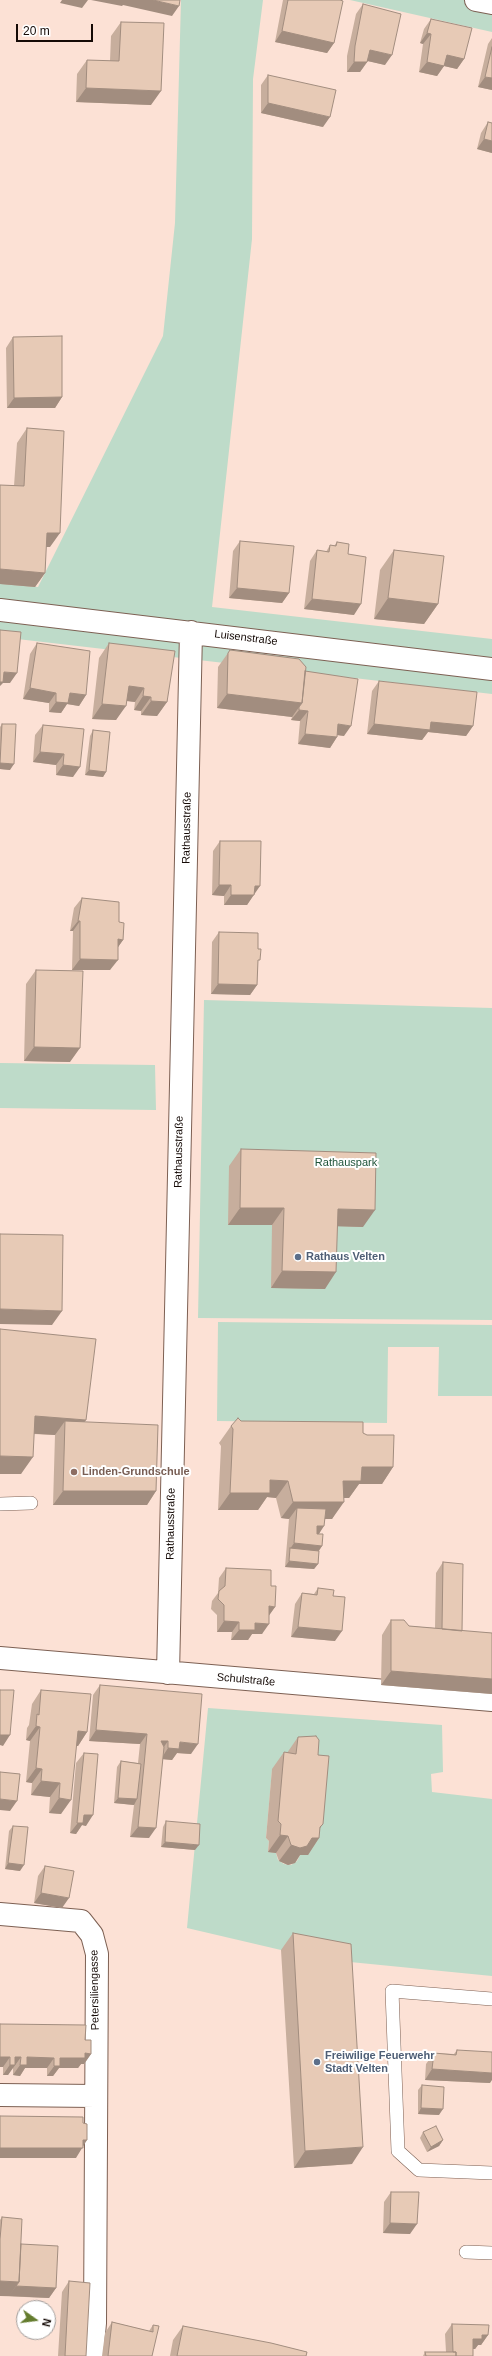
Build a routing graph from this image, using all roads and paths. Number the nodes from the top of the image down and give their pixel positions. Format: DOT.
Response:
graph roads {
  1 [pos="476,0"];
  2 [pos="492,4"];
  3 [pos="0,610"];
  4 [pos="191,632"];
  5 [pos="492,669"];
  6 [pos="31,1503"];
  7 [pos="0,1504"];
  8 [pos="0,1658"];
  9 [pos="168,1673"];
  10 [pos="492,1700"];
  11 [pos="0,1914"];
  12 [pos="492,1998"];
  13 [pos="0,2096"];
  14 [pos="95,2096"];
  15 [pos="492,2173"];
  16 [pos="466,2252"];
  17 [pos="492,2253"];
  18 [pos="92,2356"];
  1 -- 2 [label="street"];
  3 -- 4 [label="street, Luisenstraße"];
  4 -- 5 [label="street, Luisenstraße"];
  4 -- 9 [label="street, Rathausstraße"];
  6 -- 7 [label="lane"];
  8 -- 9 [label="street, Schulstraße"];
  9 -- 10 [label="street, Schulstraße"];
  11 -- 14 [label="street, Petersiliengasse"];
  12 -- 15 [label="lane"];
  13 -- 14 [label="street"];
  14 -- 18 [label="street, Petersiliengasse"];
  16 -- 17 [label="lane"];
}
